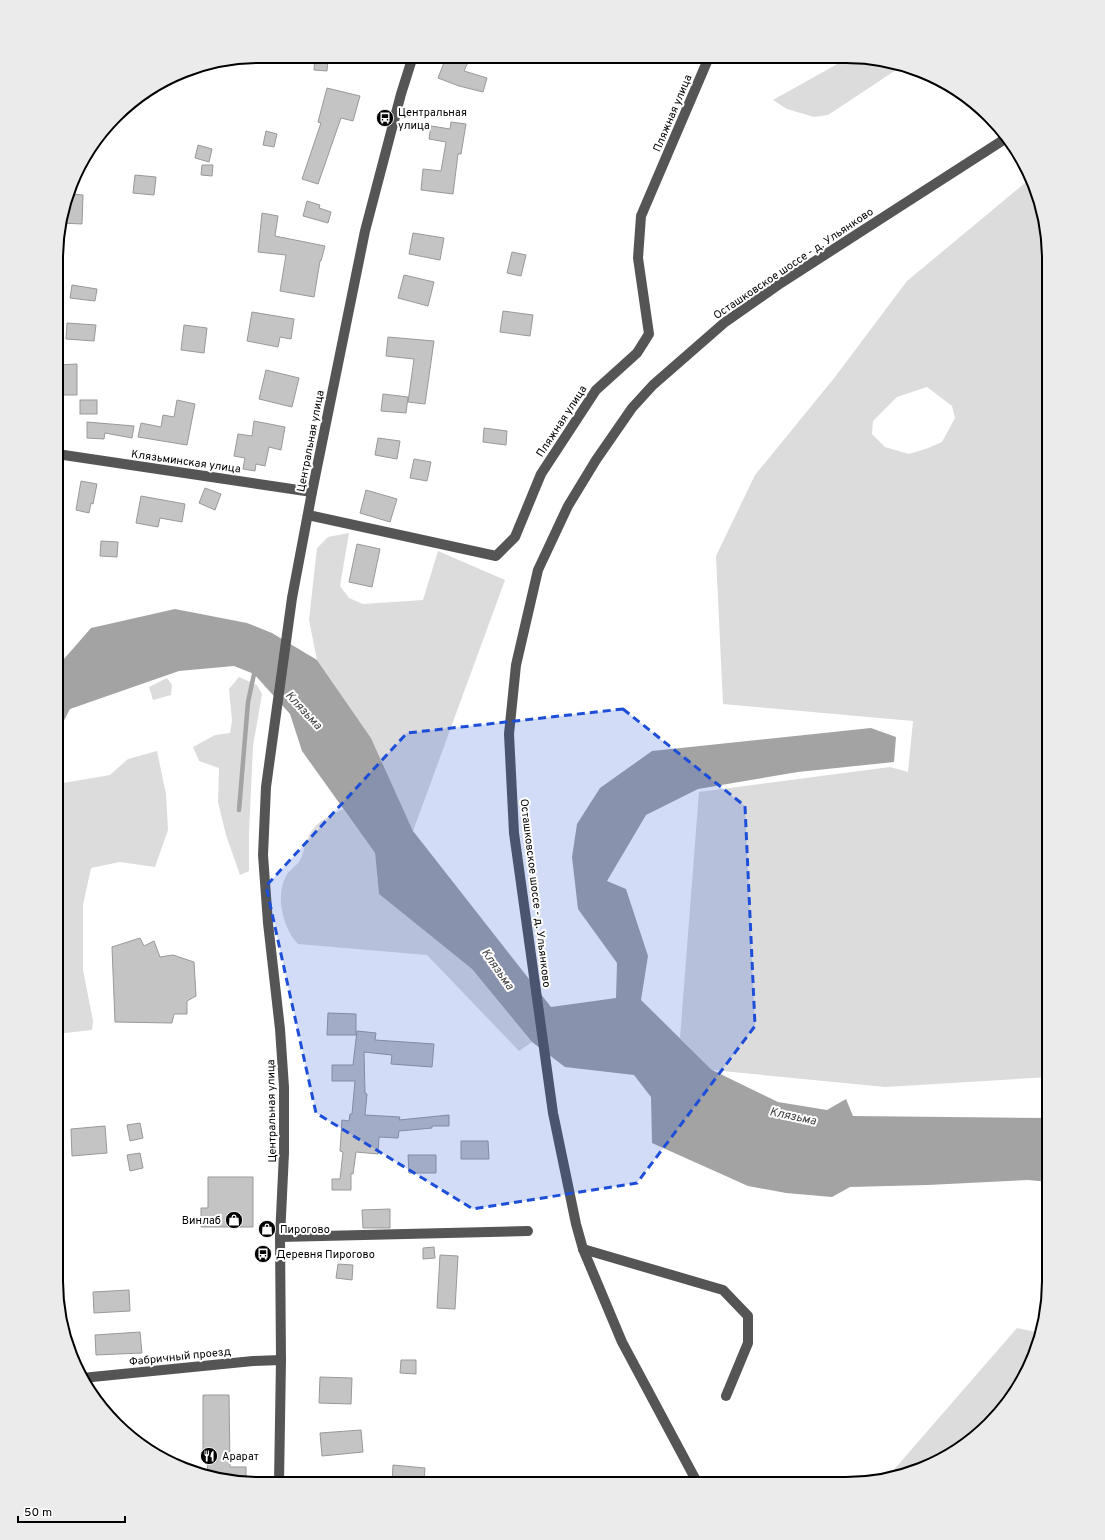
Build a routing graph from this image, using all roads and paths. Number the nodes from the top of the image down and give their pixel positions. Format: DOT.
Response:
graph roads {
  1 [pos="411,63"];
  2 [pos="706,63"];
  3 [pos="1002,141"];
  4 [pos="63,455"];
  5 [pos="312,492"];
  6 [pos="308,515"];
  7 [pos="528,1231"];
  8 [pos="280,1237"];
  9 [pos="583,1249"];
  10 [pos="281,1360"];
  11 [pos="88,1377"];
  12 [pos="726,1396"];
  13 [pos="280,1477"];
  14 [pos="694,1477"];
  1 -- 5 [label="street, Центральная улица"];
  2 -- 6 [label="street, Пляжная улица"];
  3 -- 9 [label="street, Осташковское шоссе - д. Ульянково"];
  4 -- 5 [label="street, Клязьминская улица"];
  5 -- 6 [label="street, Центральная улица"];
  6 -- 8 [label="street, Центральная улица"];
  7 -- 8 [label="street"];
  8 -- 10 [label="street, Центральная улица"];
  9 -- 12 [label="street"];
  9 -- 14 [label="street, Осташковское шоссе - д. Ульянково"];
  10 -- 11 [label="street, Фабричный проезд"];
  10 -- 13 [label="street, Центральная улица"];
}
